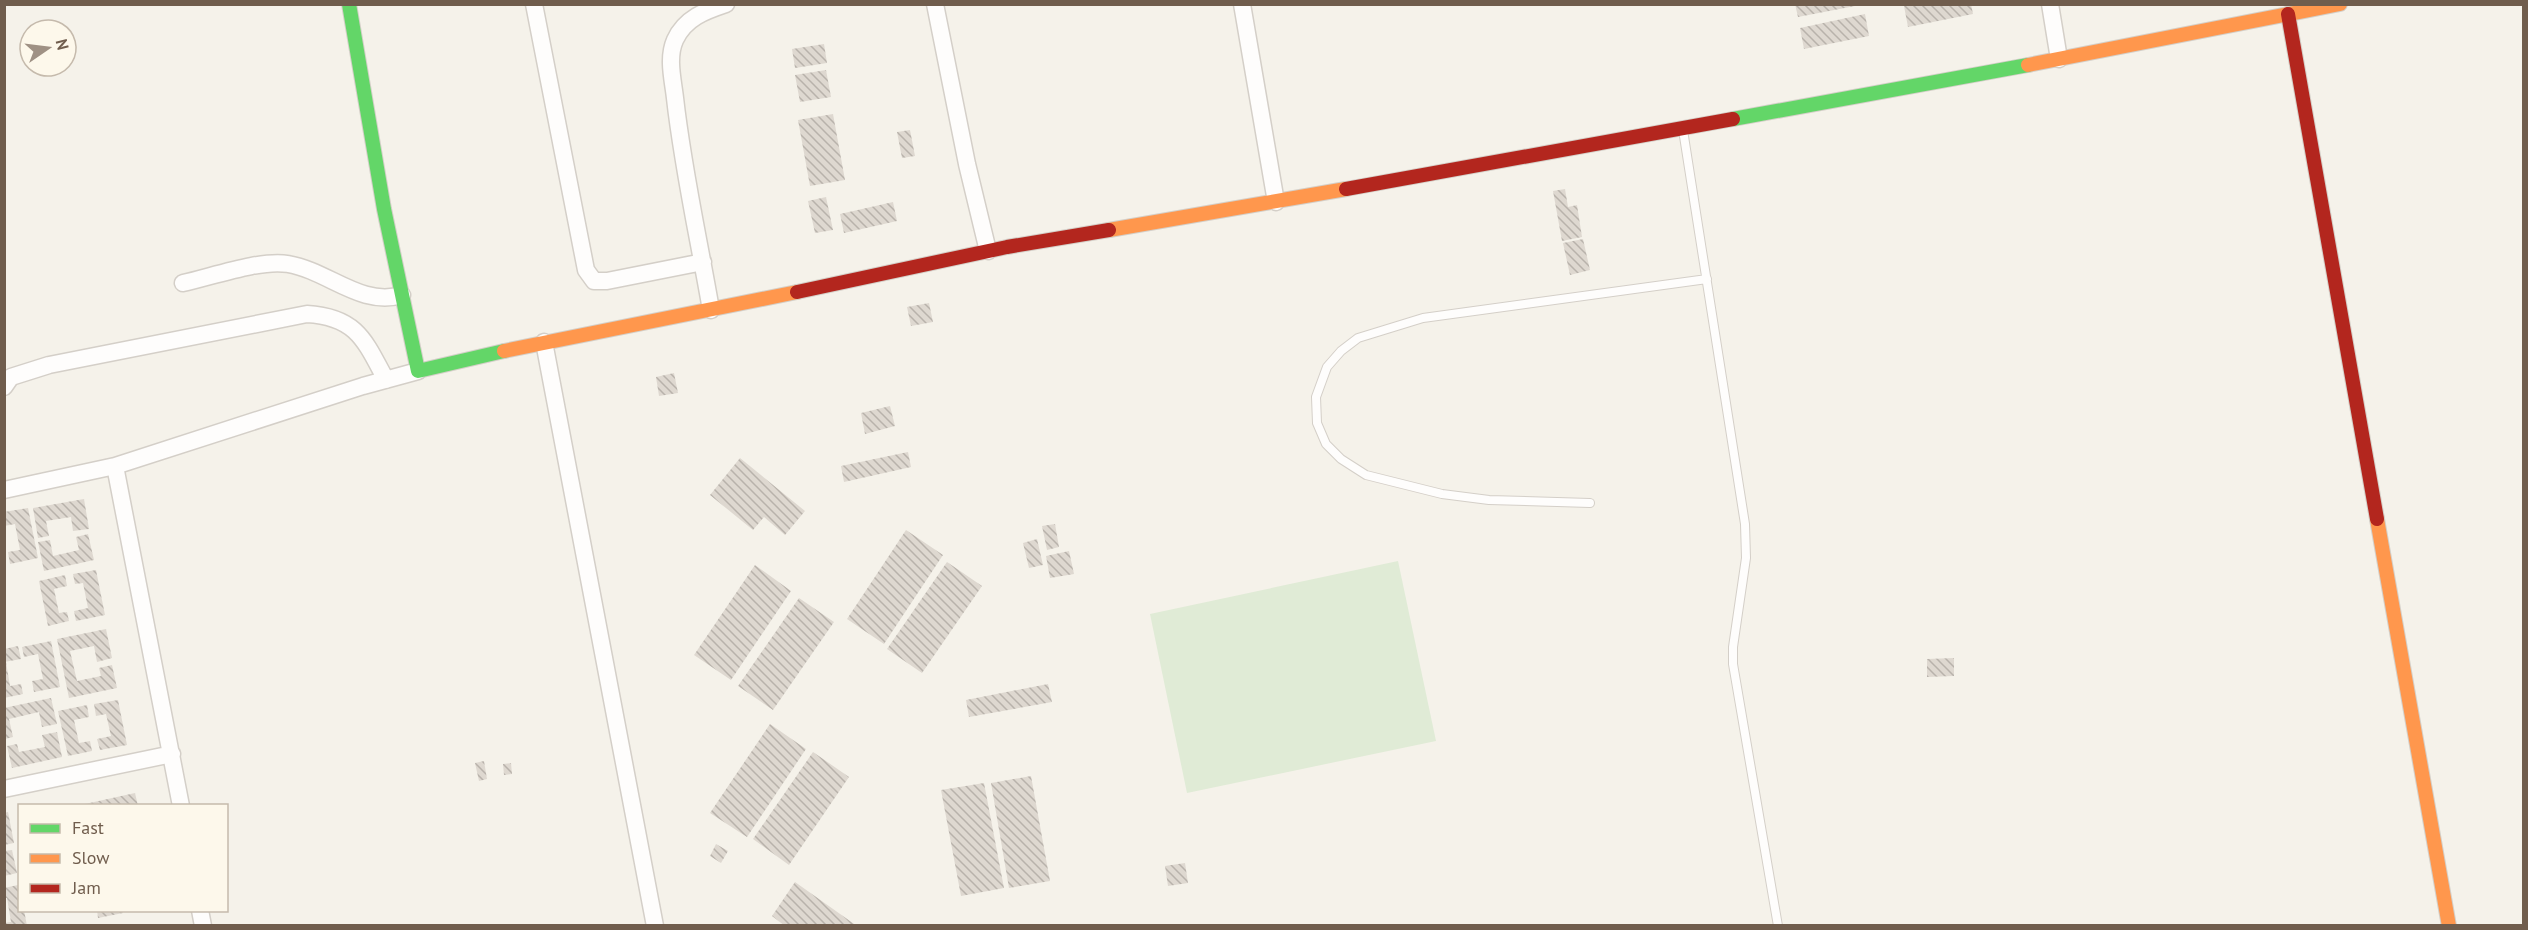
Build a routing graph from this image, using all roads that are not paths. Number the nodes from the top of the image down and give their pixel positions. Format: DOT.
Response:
graph roads {
  1 [pos="349,4"];
  2 [pos="534,4"];
  3 [pos="726,4"];
  4 [pos="934,4"];
  5 [pos="1242,4"];
  6 [pos="2050,4"];
  7 [pos="2340,4"];
  8 [pos="2288,14"];
  9 [pos="2058,60"];
  10 [pos="1682,127"];
  11 [pos="1276,202"];
  12 [pos="988,251"];
  13 [pos="703,262"];
  14 [pos="1707,279"];
  15 [pos="183,283"];
  16 [pos="402,295"];
  17 [pos="711,310"];
  18 [pos="544,342"];
  19 [pos="417,371"];
  20 [pos="386,380"];
  21 [pos="4,387"];
  22 [pos="115,466"];
  23 [pos="4,490"];
  24 [pos="1590,503"];
  25 [pos="172,754"];
  26 [pos="4,789"];
  27 [pos="182,804"];
  28 [pos="655,926"];
  29 [pos="1778,926"];
  30 [pos="2449,926"];
  1 -- 16 [label="street"];
  2 -- 13 [label="street"];
  3 -- 13 [label="street"];
  4 -- 12 [label="street"];
  5 -- 11 [label="street"];
  6 -- 9 [label="street"];
  7 -- 8 [label="street"];
  8 -- 9 [label="street"];
  8 -- 30 [label="street"];
  9 -- 10 [label="street"];
  10 -- 11 [label="street"];
  10 -- 14 [label="lane"];
  11 -- 12 [label="street"];
  12 -- 17 [label="street"];
  13 -- 17 [label="street"];
  14 -- 24 [label="lane"];
  14 -- 29 [label="lane"];
  15 -- 16 [label="street"];
  16 -- 19 [label="street"];
  17 -- 18 [label="street"];
  18 -- 19 [label="street"];
  18 -- 28 [label="street"];
  19 -- 20 [label="street"];
  20 -- 21 [label="street"];
  20 -- 22 [label="street"];
  22 -- 23 [label="street"];
  22 -- 25 [label="street"];
  25 -- 26 [label="street"];
  25 -- 27 [label="street"];
}
